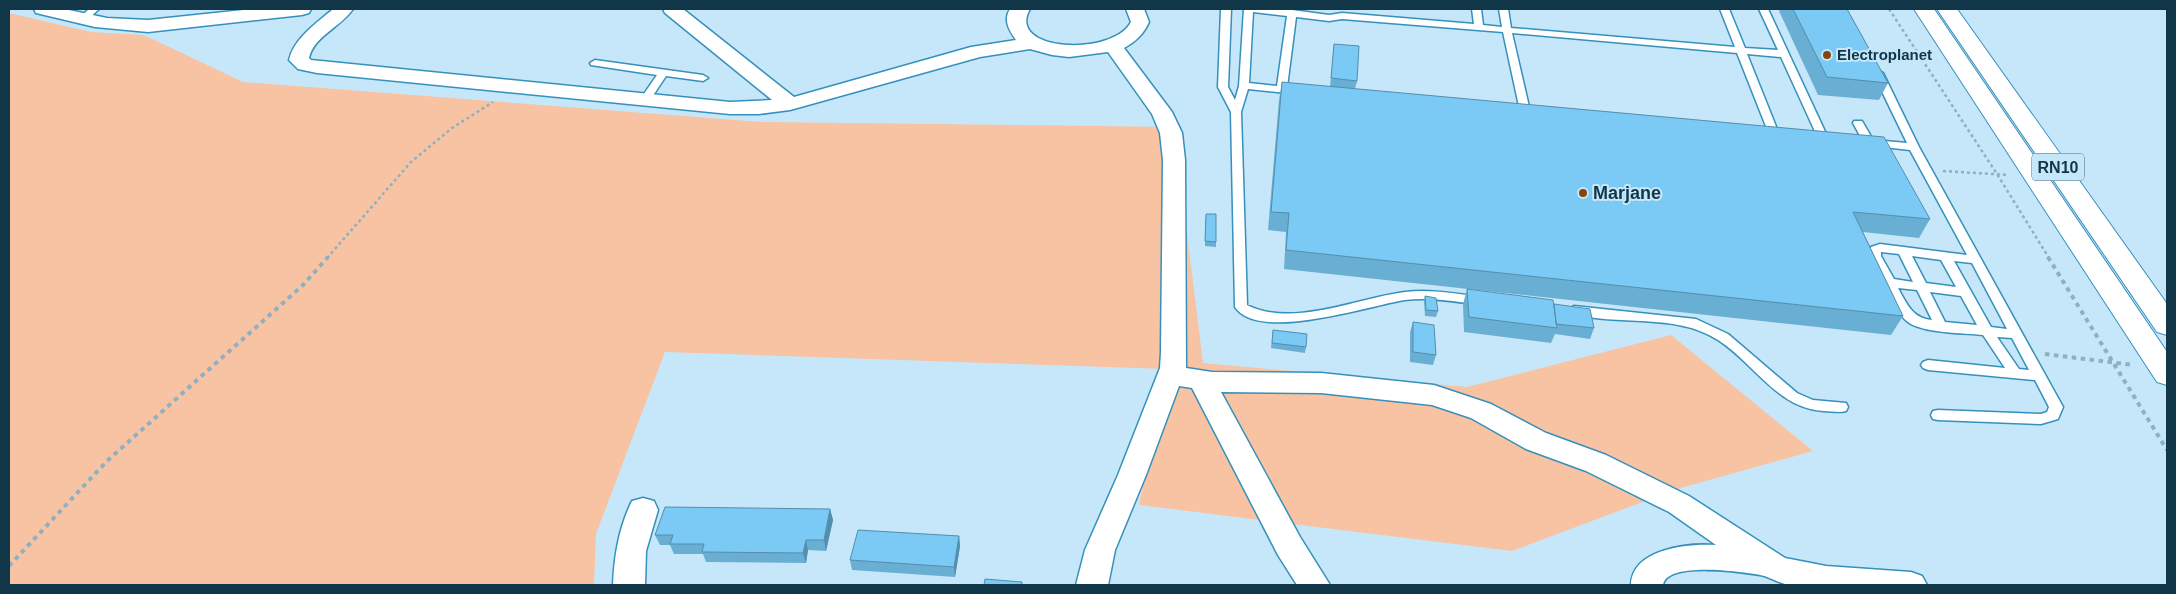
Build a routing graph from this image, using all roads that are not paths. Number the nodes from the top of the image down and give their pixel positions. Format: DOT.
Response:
graph roads {
  1 [pos="43,9"];
  2 [pos="302,9"];
  3 [pos="344,9"];
  4 [pos="672,9"];
  5 [pos="1226,9"];
  6 [pos="1248,9"];
  7 [pos="1477,9"];
  8 [pos="1504,9"];
  9 [pos="1725,9"];
  10 [pos="1764,9"];
  11 [pos="1924,9"];
  12 [pos="1947,9"];
  13 [pos="1138,10"];
  14 [pos="1274,10"];
  15 [pos="244,12"];
  16 [pos="223,13"];
  17 [pos="1292,13"];
  18 [pos="88,14"];
  19 [pos="1018,18"];
  20 [pos="1478,28"];
  21 [pos="1507,31"];
  22 [pos="1034,43"];
  23 [pos="1113,46"];
  24 [pos="978,50"];
  25 [pos="1742,50"];
  26 [pos="1090,51"];
  27 [pos="1784,54"];
  28 [pos="1871,60"];
  29 [pos="594,63"];
  30 [pos="664,72"];
  31 [pos="703,78"];
  32 [pos="1244,86"];
  33 [pos="1282,90"];
  34 [pos="1311,92"];
  35 [pos="1148,96"];
  36 [pos="644,100"];
  37 [pos="790,104"];
  38 [pos="1525,111"];
  39 [pos="1236,112"];
  40 [pos="1858,123"];
  41 [pos="1775,134"];
  42 [pos="1822,138"];
  43 [pos="1850,141"];
  44 [pos="1869,142"];
  45 [pos="1914,147"];
  46 [pos="1903,250"];
  47 [pos="1946,258"];
  48 [pos="1976,260"];
  49 [pos="1890,283"];
  50 [pos="1921,287"];
  51 [pos="1966,292"];
  52 [pos="1498,302"];
  53 [pos="1566,309"];
  54 [pos="2167,325"];
  55 [pos="1941,326"];
  56 [pos="1987,331"];
  57 [pos="2015,334"];
  58 [pos="1928,365"];
  59 [pos="2165,371"];
  60 [pos="2015,373"];
  61 [pos="1170,375"];
  62 [pos="2040,376"];
  63 [pos="1201,380"];
  64 [pos="1840,406"];
  65 [pos="1938,415"];
  66 [pos="643,510"];
  67 [pos="1767,563"];
  68 [pos="629,585"];
  69 [pos="1092,585"];
  70 [pos="1314,585"];
  71 [pos="1648,585"];
  72 [pos="1911,585"];
  1 -- 18 [label="street"];
  2 -- 15 [label="street"];
  3 -- 36 [label="street"];
  4 -- 37 [label="street"];
  5 -- 39 [label="lane"];
  6 -- 14 [label="lane"];
  6 -- 32 [label="lane"];
  7 -- 20 [label="lane"];
  8 -- 21 [label="lane"];
  9 -- 25 [label="lane"];
  10 -- 27 [label="lane"];
  11 -- 59 [label="main road, RN10"];
  12 -- 54 [label="main road, RN10"];
  13 -- 23 [label="street"];
  14 -- 17 [label="lane"];
  15 -- 16 [label="street"];
  16 -- 18 [label="street"];
  17 -- 20 [label="lane"];
  17 -- 33 [label="lane"];
  19 -- 22 [label="street"];
  19 -- 24 [label="street"];
  20 -- 21 [label="lane"];
  21 -- 25 [label="lane"];
  21 -- 38 [label="lane"];
  22 -- 24 [label="street"];
  22 -- 26 [label="street"];
  23 -- 26 [label="street"];
  23 -- 35 [label="street"];
  24 -- 37 [label="street"];
  25 -- 27 [label="lane"];
  25 -- 41 [label="lane"];
  26 -- 35 [label="street"];
  27 -- 42 [label="lane"];
  28 -- 45 [label="lane"];
  29 -- 30 [label="lane"];
  30 -- 31 [label="lane"];
  30 -- 36 [label="lane"];
  32 -- 33 [label="lane"];
  32 -- 39 [label="lane"];
  33 -- 34 [label="lane"];
  35 -- 61 [label="street"];
  36 -- 37 [label="street"];
  39 -- 52 [label="lane"];
  40 -- 44 [label="lane"];
  43 -- 44 [label="lane"];
  44 -- 45 [label="lane"];
  45 -- 48 [label="lane"];
  46 -- 47 [label="lane"];
  46 -- 49 [label="lane"];
  46 -- 50 [label="lane"];
  47 -- 48 [label="lane"];
  47 -- 51 [label="lane"];
  48 -- 57 [label="lane"];
  49 -- 50 [label="lane"];
  49 -- 55 [label="lane"];
  50 -- 51 [label="lane"];
  50 -- 55 [label="lane"];
  51 -- 56 [label="lane"];
  53 -- 64 [label="lane"];
  55 -- 56 [label="lane"];
  56 -- 57 [label="lane"];
  56 -- 60 [label="lane"];
  57 -- 62 [label="lane"];
  58 -- 60 [label="lane"];
  60 -- 62 [label="lane"];
  61 -- 63 [label="street"];
  61 -- 69 [label="street"];
  62 -- 65 [label="lane"];
  63 -- 67 [label="street"];
  63 -- 70 [label="street"];
  66 -- 68 [label="street"];
  67 -- 71 [label="street"];
  67 -- 72 [label="street"];
}
